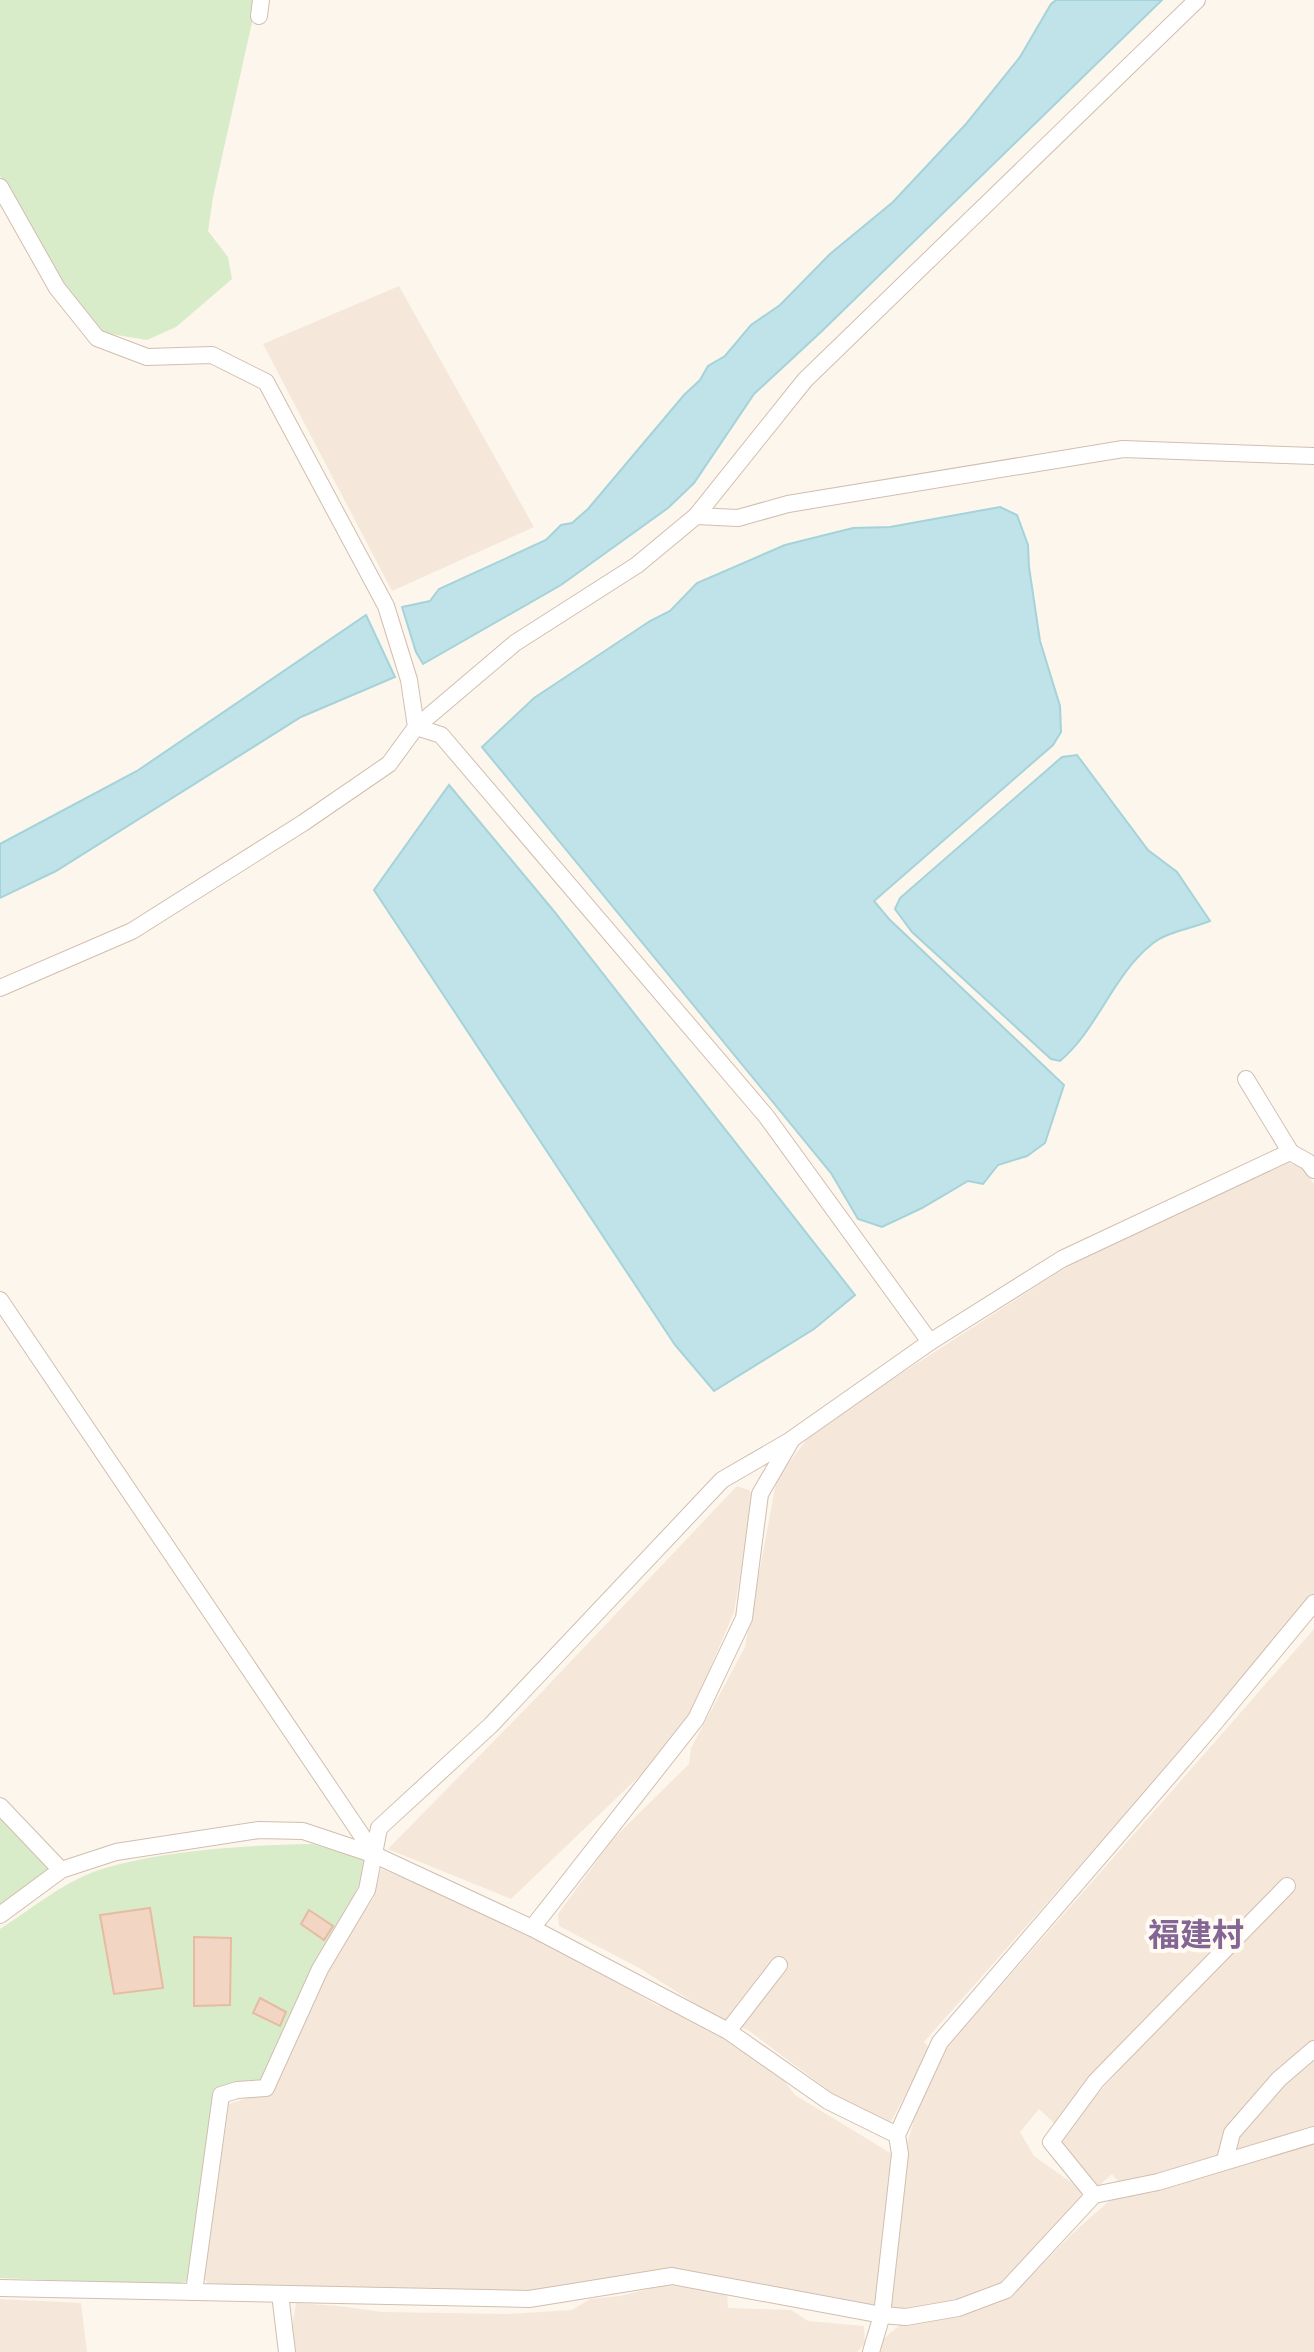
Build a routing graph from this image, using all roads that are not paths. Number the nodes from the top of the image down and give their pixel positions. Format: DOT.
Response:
graph roads {
  1 [pos="1197,0"];
  2 [pos="0,187"];
  3 [pos="1313,456"];
  4 [pos="696,516"];
  5 [pos="416,727"];
  6 [pos="0,988"];
  7 [pos="1246,1079"];
  8 [pos="1291,1153"];
  9 [pos="1314,1170"];
  10 [pos="0,1300"];
  11 [pos="930,1342"];
  12 [pos="792,1439"];
  13 [pos="1314,1603"];
  14 [pos="0,1806"];
  15 [pos="375,1855"];
  16 [pos="61,1870"];
  17 [pos="1287,1886"];
  18 [pos="0,1915"];
  19 [pos="532,1928"];
  20 [pos="779,1965"];
  21 [pos="728,2031"];
  22 [pos="1314,2049"];
  23 [pos="897,2135"];
  24 [pos="1314,2135"];
  25 [pos="1225,2160"];
  26 [pos="1094,2195"];
  27 [pos="0,2288"];
  28 [pos="194,2292"];
  29 [pos="280,2294"];
  30 [pos="882,2315"];
  31 [pos="287,2352"];
  32 [pos="871,2352"];
  1 -- 4 [label="street"];
  2 -- 5 [label="street"];
  3 -- 4 [label="street"];
  4 -- 5 [label="street"];
  5 -- 6 [label="street"];
  5 -- 11 [label="street"];
  7 -- 8 [label="street"];
  8 -- 9 [label="street"];
  8 -- 11 [label="street"];
  10 -- 15 [label="street"];
  11 -- 12 [label="street"];
  12 -- 15 [label="street"];
  12 -- 19 [label="street"];
  13 -- 23 [label="street"];
  14 -- 16 [label="street"];
  15 -- 16 [label="street"];
  15 -- 19 [label="street"];
  15 -- 28 [label="street"];
  16 -- 18 [label="street"];
  17 -- 26 [label="street"];
  19 -- 21 [label="street"];
  20 -- 21 [label="street"];
  21 -- 23 [label="street"];
  22 -- 25 [label="street"];
  23 -- 30 [label="street"];
  24 -- 25 [label="street"];
  25 -- 26 [label="street"];
  26 -- 30 [label="street"];
  27 -- 28 [label="street"];
  28 -- 29 [label="street"];
  29 -- 30 [label="street"];
  29 -- 31 [label="street"];
  30 -- 32 [label="street"];
}
